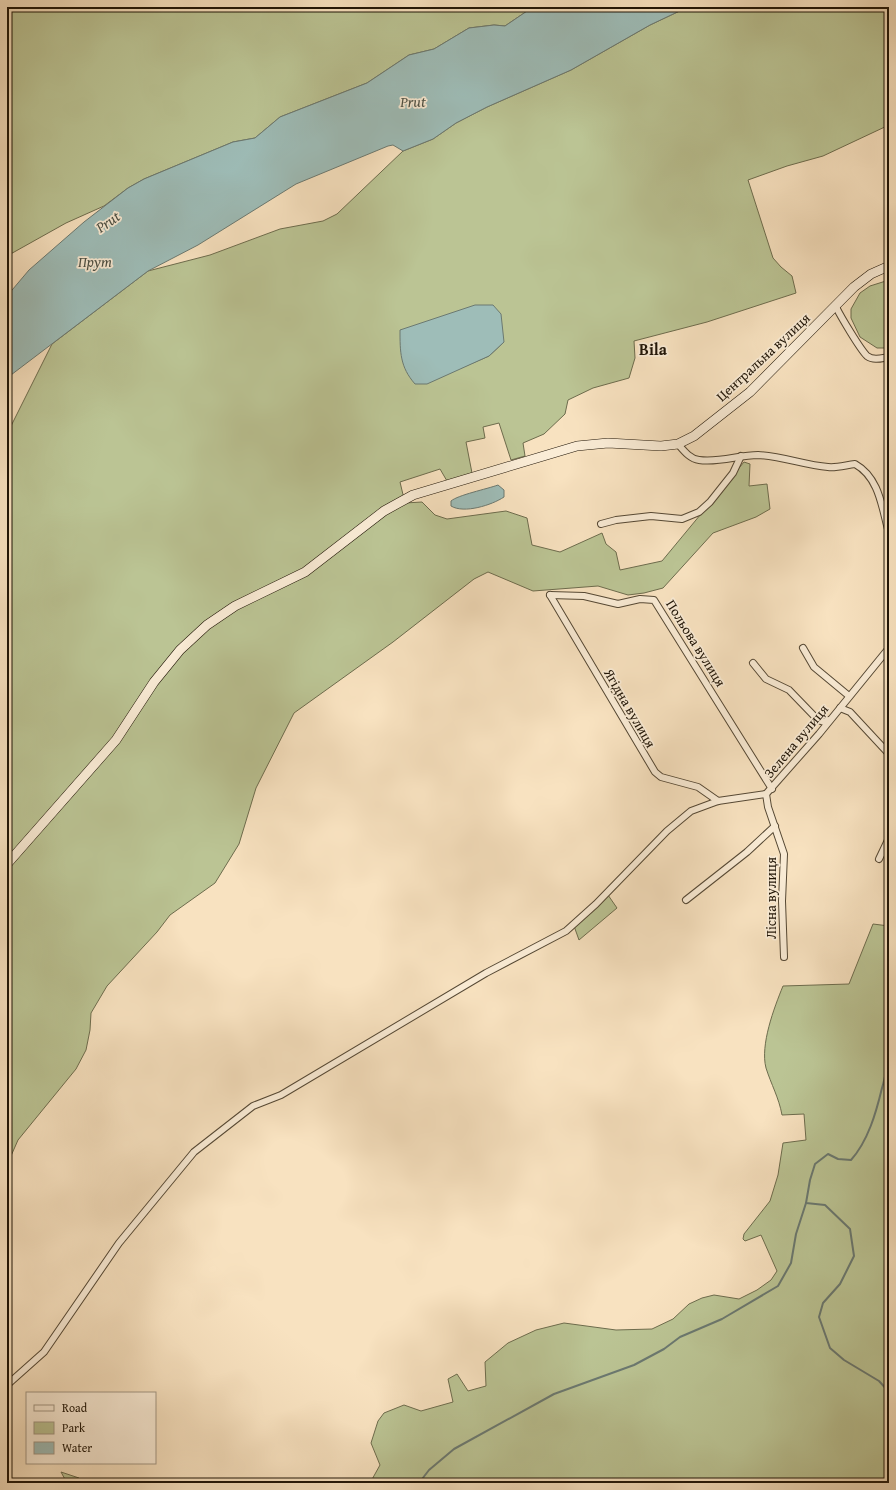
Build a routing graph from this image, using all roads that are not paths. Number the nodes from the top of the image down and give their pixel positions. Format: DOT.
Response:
graph roads {
  1 [pos="889,266"];
  2 [pos="836,307"];
  3 [pos="889,357"];
  4 [pos="678,444"];
  5 [pos="741,456"];
  6 [pos="601,524"];
  7 [pos="889,533"];
  8 [pos="550,595"];
  9 [pos="803,648"];
  10 [pos="889,648"];
  11 [pos="752,663"];
  12 [pos="849,696"];
  13 [pos="840,708"];
  14 [pos="830,720"];
  15 [pos="889,754"];
  16 [pos="772,788"];
  17 [pos="766,794"];
  18 [pos="718,801"];
  19 [pos="775,826"];
  20 [pos="889,838"];
  21 [pos="878,859"];
  22 [pos="7,864"];
  23 [pos="686,900"];
  24 [pos="784,957"];
  25 [pos="7,1385"];
  1 -- 2 [label="main road, Центральна вулиця"];
  2 -- 3 [label="street"];
  2 -- 4 [label="main road, Центральна вулиця"];
  4 -- 5 [label="street"];
  4 -- 22 [label="main road, Центральна вулиця"];
  5 -- 6 [label="street"];
  5 -- 7 [label="street"];
  8 -- 16 [label="street, Польова вулиця"];
  8 -- 18 [label="street, Ягідна вулиця"];
  9 -- 12 [label="street"];
  10 -- 12 [label="street, Зелена вулиця"];
  11 -- 14 [label="street"];
  12 -- 13 [label="street, Зелена вулиця"];
  13 -- 14 [label="street, Зелена вулиця"];
  13 -- 15 [label="street"];
  14 -- 16 [label="street, Зелена вулиця"];
  16 -- 17 [label="street, Зелена вулиця"];
  17 -- 18 [label="street, Зелена вулиця"];
  17 -- 19 [label="street, Лісна вулиця"];
  18 -- 25 [label="street, Зелена вулиця"];
  19 -- 23 [label="street"];
  19 -- 24 [label="street, Лісна вулиця"];
  20 -- 21 [label="street"];
}
